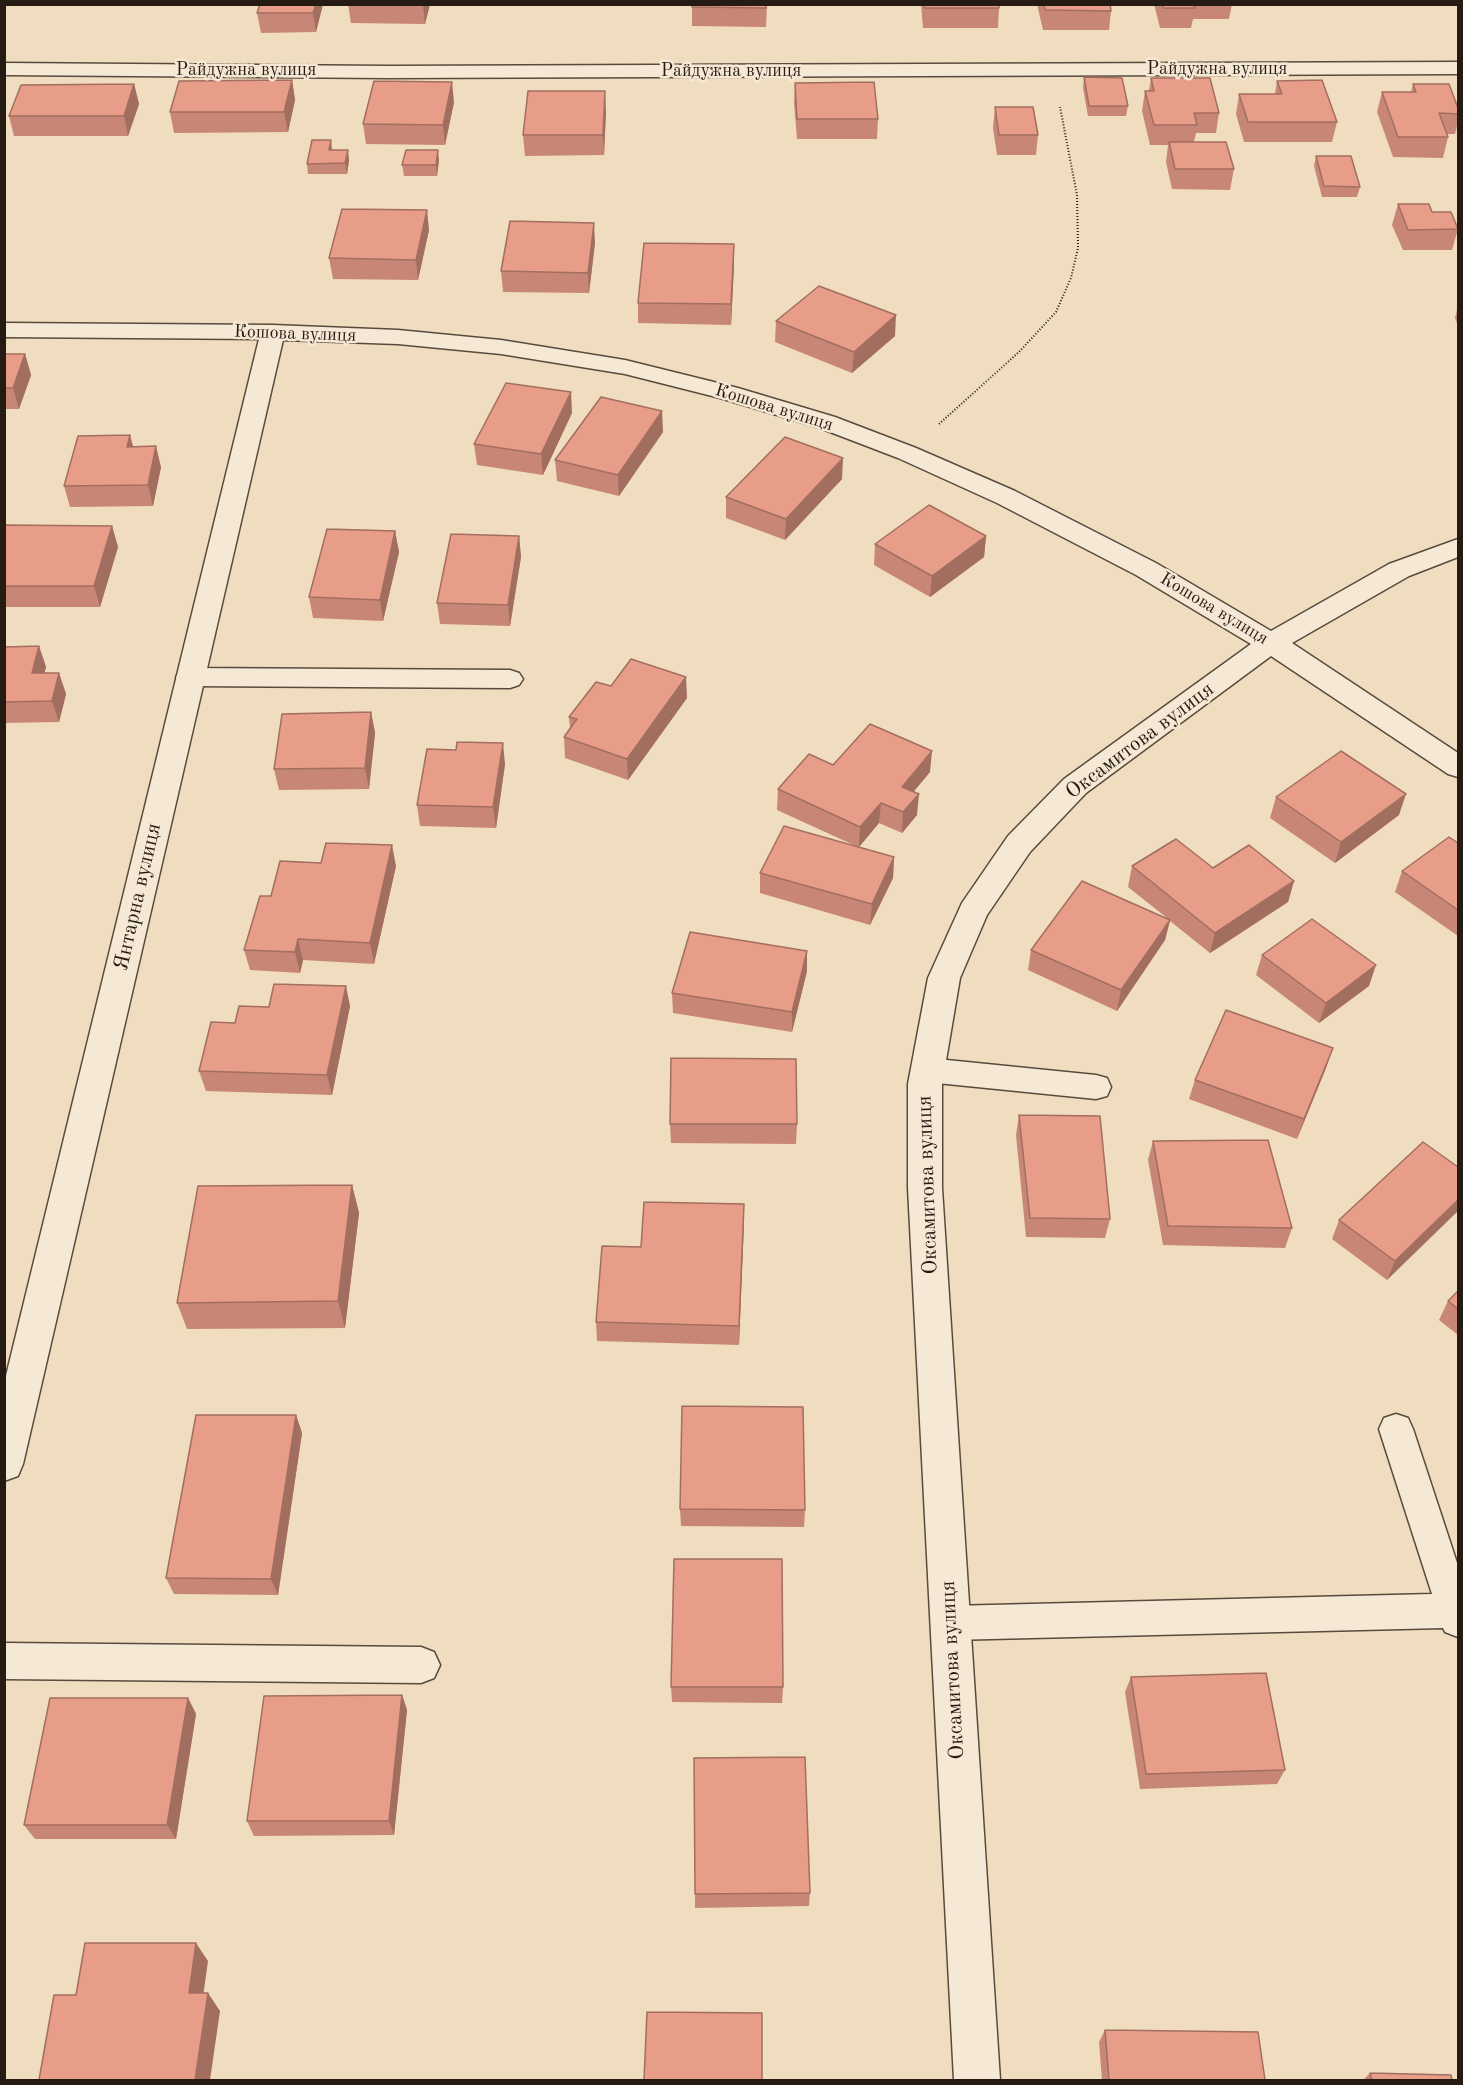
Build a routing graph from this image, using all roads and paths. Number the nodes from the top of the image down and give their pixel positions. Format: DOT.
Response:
graph roads {
  1 [pos="1458,68"];
  2 [pos="4,69"];
  3 [pos="1054,70"];
  4 [pos="4,330"];
  5 [pos="273,332"];
  6 [pos="907,453"];
  7 [pos="1458,547"];
  8 [pos="1271,643"];
  9 [pos="189,677"];
  10 [pos="510,679"];
  11 [pos="1458,767"];
  12 [pos="927,1070"];
  13 [pos="1096,1087"];
  14 [pos="1396,1429"];
  15 [pos="4,1464"];
  16 [pos="1457,1615"];
  17 [pos="950,1623"];
  18 [pos="4,1660"];
  19 [pos="421,1665"];
  20 [pos="977,2080"];
  1 -- 3 [label="street, Райдужна вулиця"];
  2 -- 3 [label="street, Райдужна вулиця"];
  3 -- 6 [label="path"];
  4 -- 5 [label="street, Кошова вулиця"];
  5 -- 6 [label="street, Кошова вулиця"];
  5 -- 9 [label="street, Янтарна вулиця"];
  6 -- 8 [label="street, Кошова вулиця"];
  7 -- 8 [label="street, Оксамитова вулиця"];
  8 -- 11 [label="street, Кошова вулиця"];
  8 -- 12 [label="street, Оксамитова вулиця"];
  9 -- 10 [label="lane"];
  9 -- 15 [label="street, Янтарна вулиця"];
  12 -- 13 [label="lane"];
  12 -- 17 [label="street, Оксамитова вулиця"];
  14 -- 16 [label="lane"];
  16 -- 17 [label="lane"];
  17 -- 20 [label="street, Оксамитова вулиця"];
  18 -- 19 [label="lane"];
}
